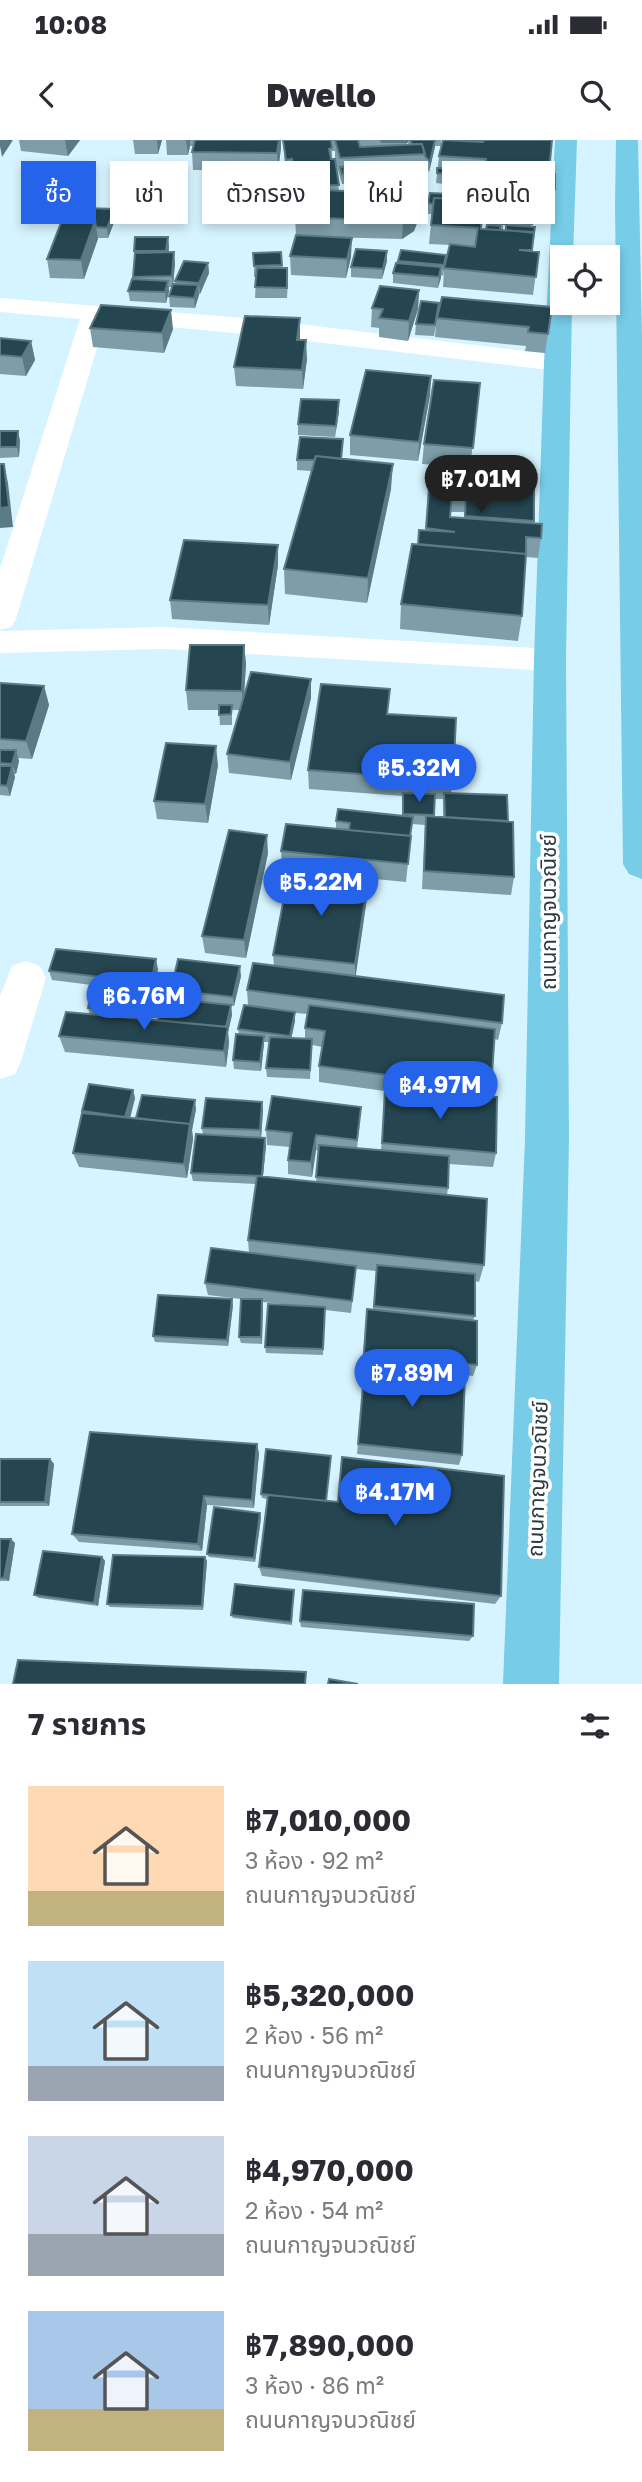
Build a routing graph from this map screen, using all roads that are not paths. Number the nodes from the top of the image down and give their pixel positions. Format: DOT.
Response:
graph roads {
  1 [pos="566,140"];
  2 [pos="627,140"];
  3 [pos="634,205"];
  4 [pos="0,305"];
  5 [pos="94,313"];
  6 [pos="557,363"];
  7 [pos="0,619"];
  8 [pos="0,642"];
  9 [pos="550,660"];
  10 [pos="642,864"];
  11 [pos="26,978"];
  12 [pos="0,1060"];
  13 [pos="531,1684"];
  1 -- 6 [label="highway, ถนนกาญจนวณิชย์"];
  2 -- 3 [label="highway"];
  3 -- 10 [label="highway"];
  4 -- 5 [label="street"];
  5 -- 6 [label="street"];
  5 -- 7 [label="street"];
  6 -- 9 [label="highway, ถนนกาญจนวณิชย์"];
  8 -- 9 [label="street"];
  9 -- 13 [label="highway, ถนนกาญจนวณิชย์"];
  11 -- 12 [label="street"];
}
